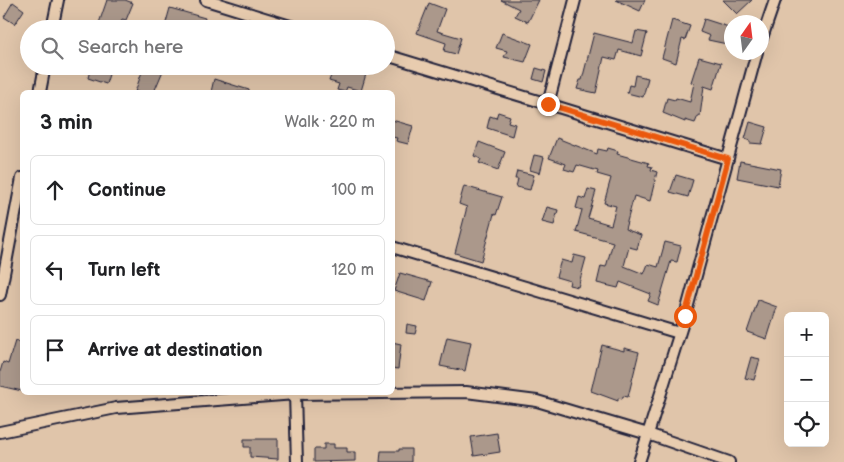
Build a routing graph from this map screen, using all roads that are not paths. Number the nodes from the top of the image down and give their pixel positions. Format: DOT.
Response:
graph roads {
  1 [pos="58,0"];
  2 [pos="206,0"];
  3 [pos="575,0"];
  4 [pos="775,0"];
  5 [pos="769,18"];
  6 [pos="54,20"];
  7 [pos="271,20"];
  8 [pos="395,58"];
  9 [pos="755,60"];
  10 [pos="43,75"];
  11 [pos="40,90"];
  12 [pos="548,104"];
  13 [pos="728,159"];
  14 [pos="20,189"];
  15 [pos="395,248"];
  16 [pos="0,295"];
  17 [pos="679,333"];
  18 [pos="395,393"];
  19 [pos="283,395"];
  20 [pos="296,395"];
  21 [pos="0,432"];
  22 [pos="648,434"];
  23 [pos="297,462"];
  24 [pos="639,462"];
  25 [pos="729,462"];
  1 -- 6 [label="street"];
  2 -- 7 [label="street"];
  3 -- 12 [label="street"];
  4 -- 5 [label="street"];
  8 -- 12 [label="street"];
  9 -- 13 [label="street"];
  10 -- 11 [label="street"];
  12 -- 13 [label="street"];
  13 -- 17 [label="street"];
  14 -- 16 [label="street"];
  15 -- 17 [label="street"];
  17 -- 22 [label="street"];
  18 -- 22 [label="street"];
  19 -- 21 [label="street"];
  20 -- 23 [label="street"];
  22 -- 24 [label="street"];
  22 -- 25 [label="street"];
}
